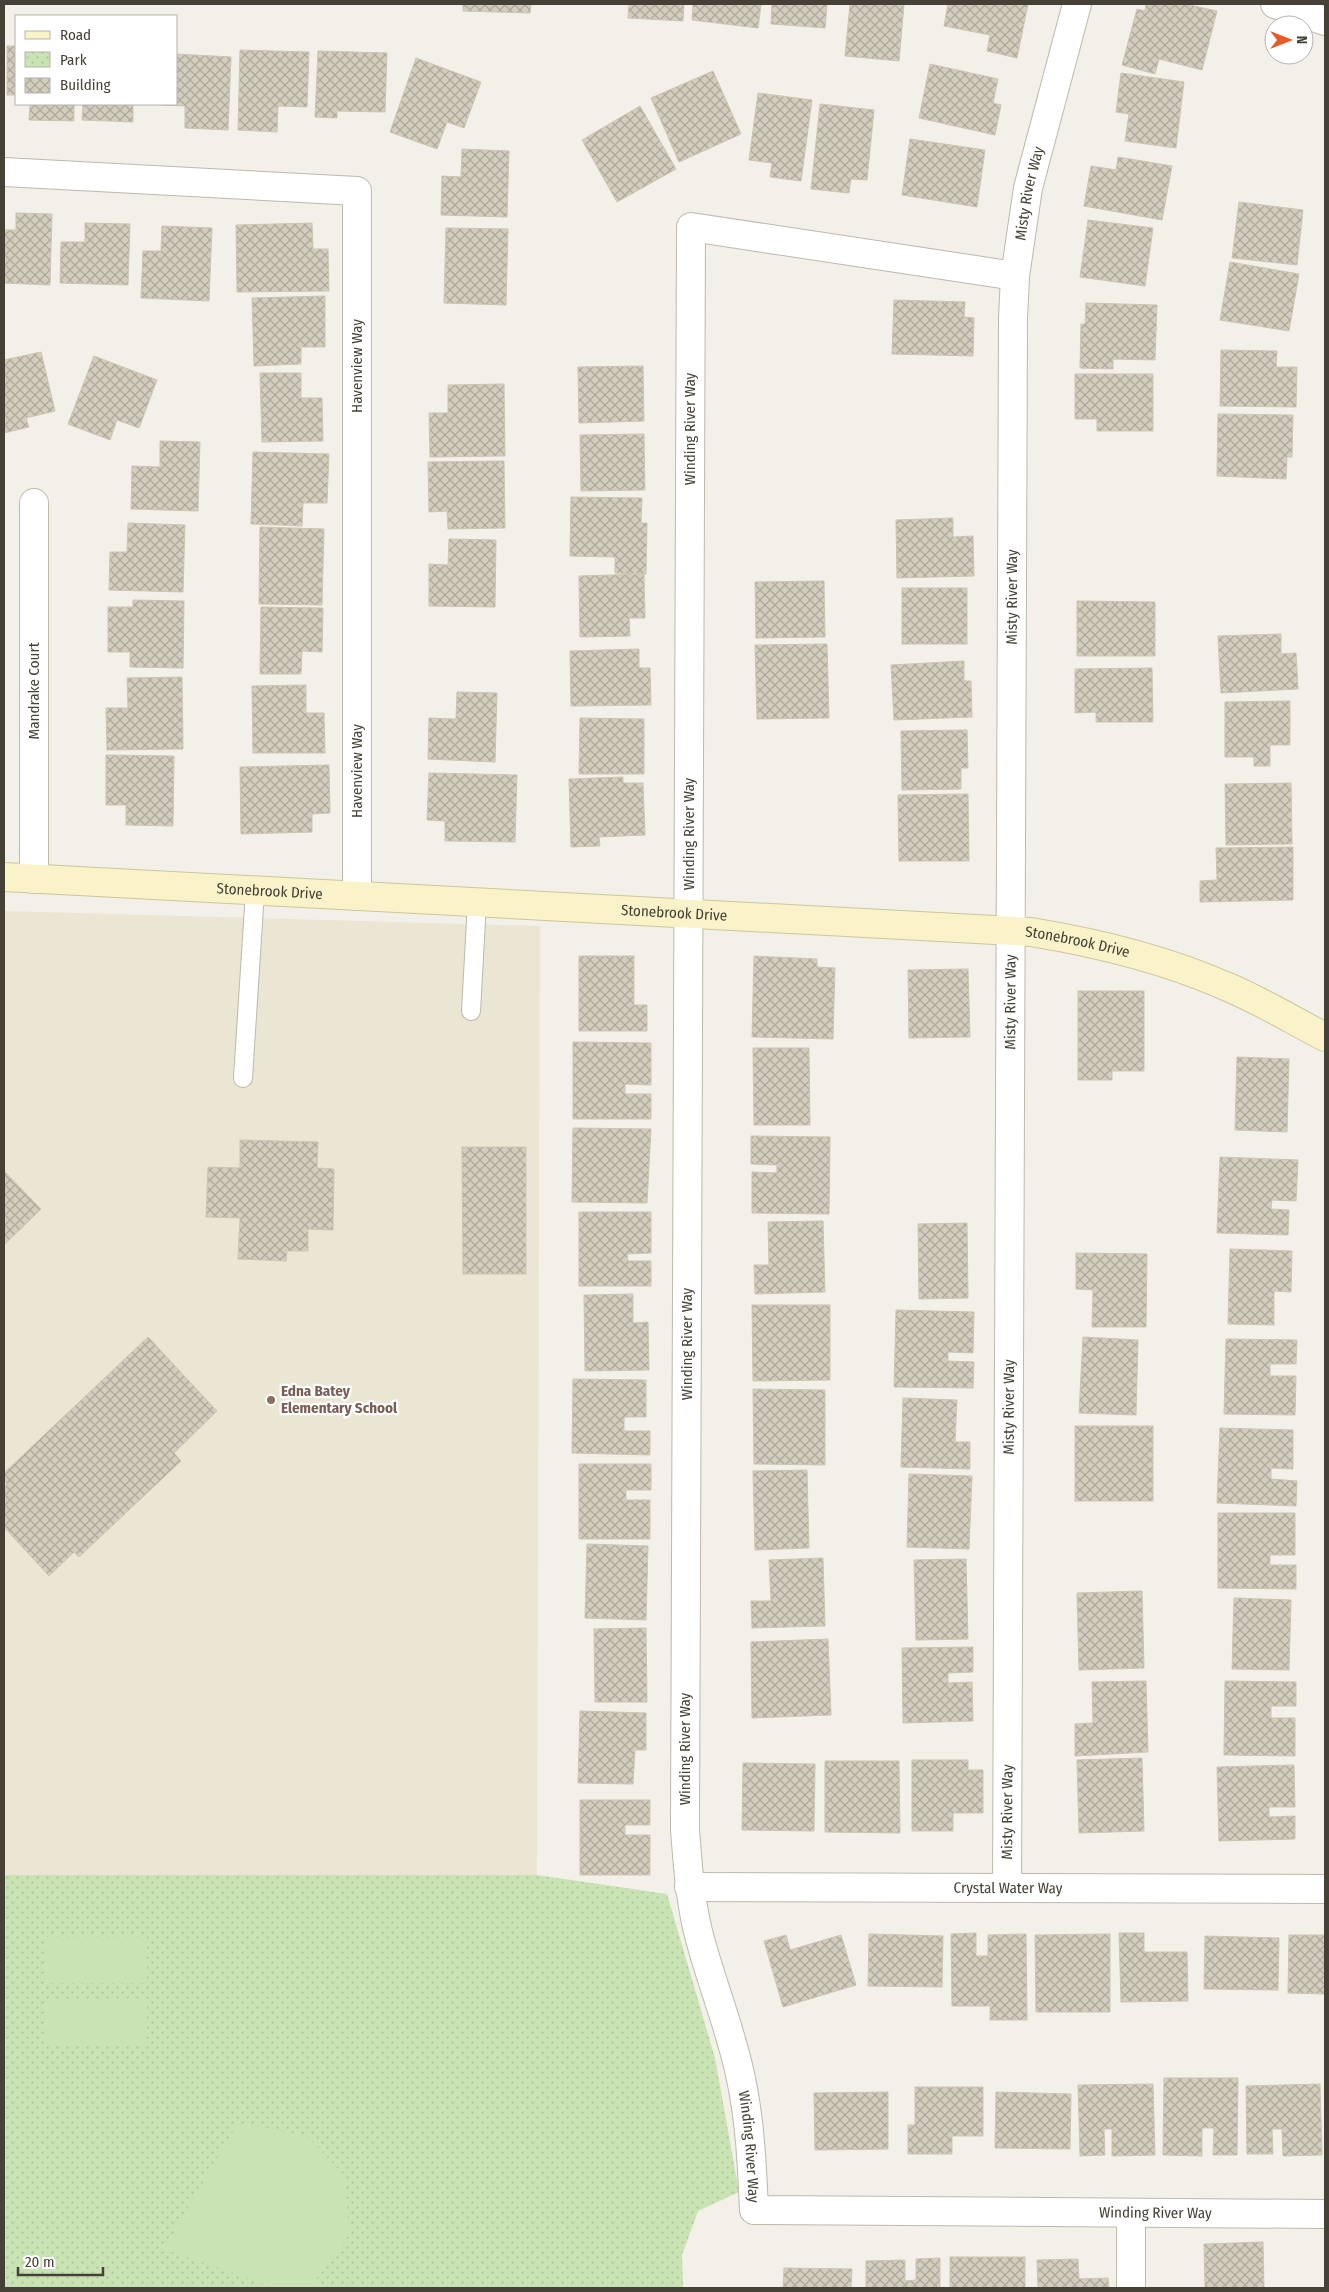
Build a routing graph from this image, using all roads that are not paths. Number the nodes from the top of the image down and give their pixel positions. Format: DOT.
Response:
graph roads {
  1 [pos="1077,4"];
  2 [pos="1275,4"];
  3 [pos="1325,21"];
  4 [pos="4,172"];
  5 [pos="1015,276"];
  6 [pos="34,503"];
  7 [pos="4,877"];
  8 [pos="34,879"];
  9 [pos="255,890"];
  10 [pos="356,896"];
  11 [pos="477,902"];
  12 [pos="689,913"];
  13 [pos="1011,930"];
  14 [pos="471,1011"];
  15 [pos="1325,1037"];
  16 [pos="243,1078"];
  17 [pos="689,1887"];
  18 [pos="1007,1888"];
  19 [pos="1325,1889"];
  20 [pos="1131,2213"];
  21 [pos="1325,2214"];
  22 [pos="1131,2288"];
  1 -- 5 [label="street, Misty River Way"];
  2 -- 3 [label="street"];
  4 -- 10 [label="street, Havenview Way"];
  5 -- 12 [label="street, Winding River Way"];
  5 -- 13 [label="street, Misty River Way"];
  6 -- 8 [label="street, Mandrake Court"];
  7 -- 8 [label="street, Stonebrook Drive"];
  8 -- 9 [label="street, Stonebrook Drive"];
  9 -- 10 [label="street, Stonebrook Drive"];
  9 -- 16 [label="lane"];
  10 -- 11 [label="street, Stonebrook Drive"];
  11 -- 12 [label="street, Stonebrook Drive"];
  11 -- 14 [label="lane"];
  12 -- 13 [label="street, Stonebrook Drive"];
  12 -- 17 [label="street, Winding River Way"];
  13 -- 15 [label="street, Stonebrook Drive"];
  13 -- 18 [label="street, Misty River Way"];
  17 -- 18 [label="street, Crystal Water Way"];
  17 -- 20 [label="street, Winding River Way"];
  18 -- 19 [label="street, Crystal Water Way"];
  20 -- 21 [label="street, Winding River Way"];
  20 -- 22 [label="street"];
}
